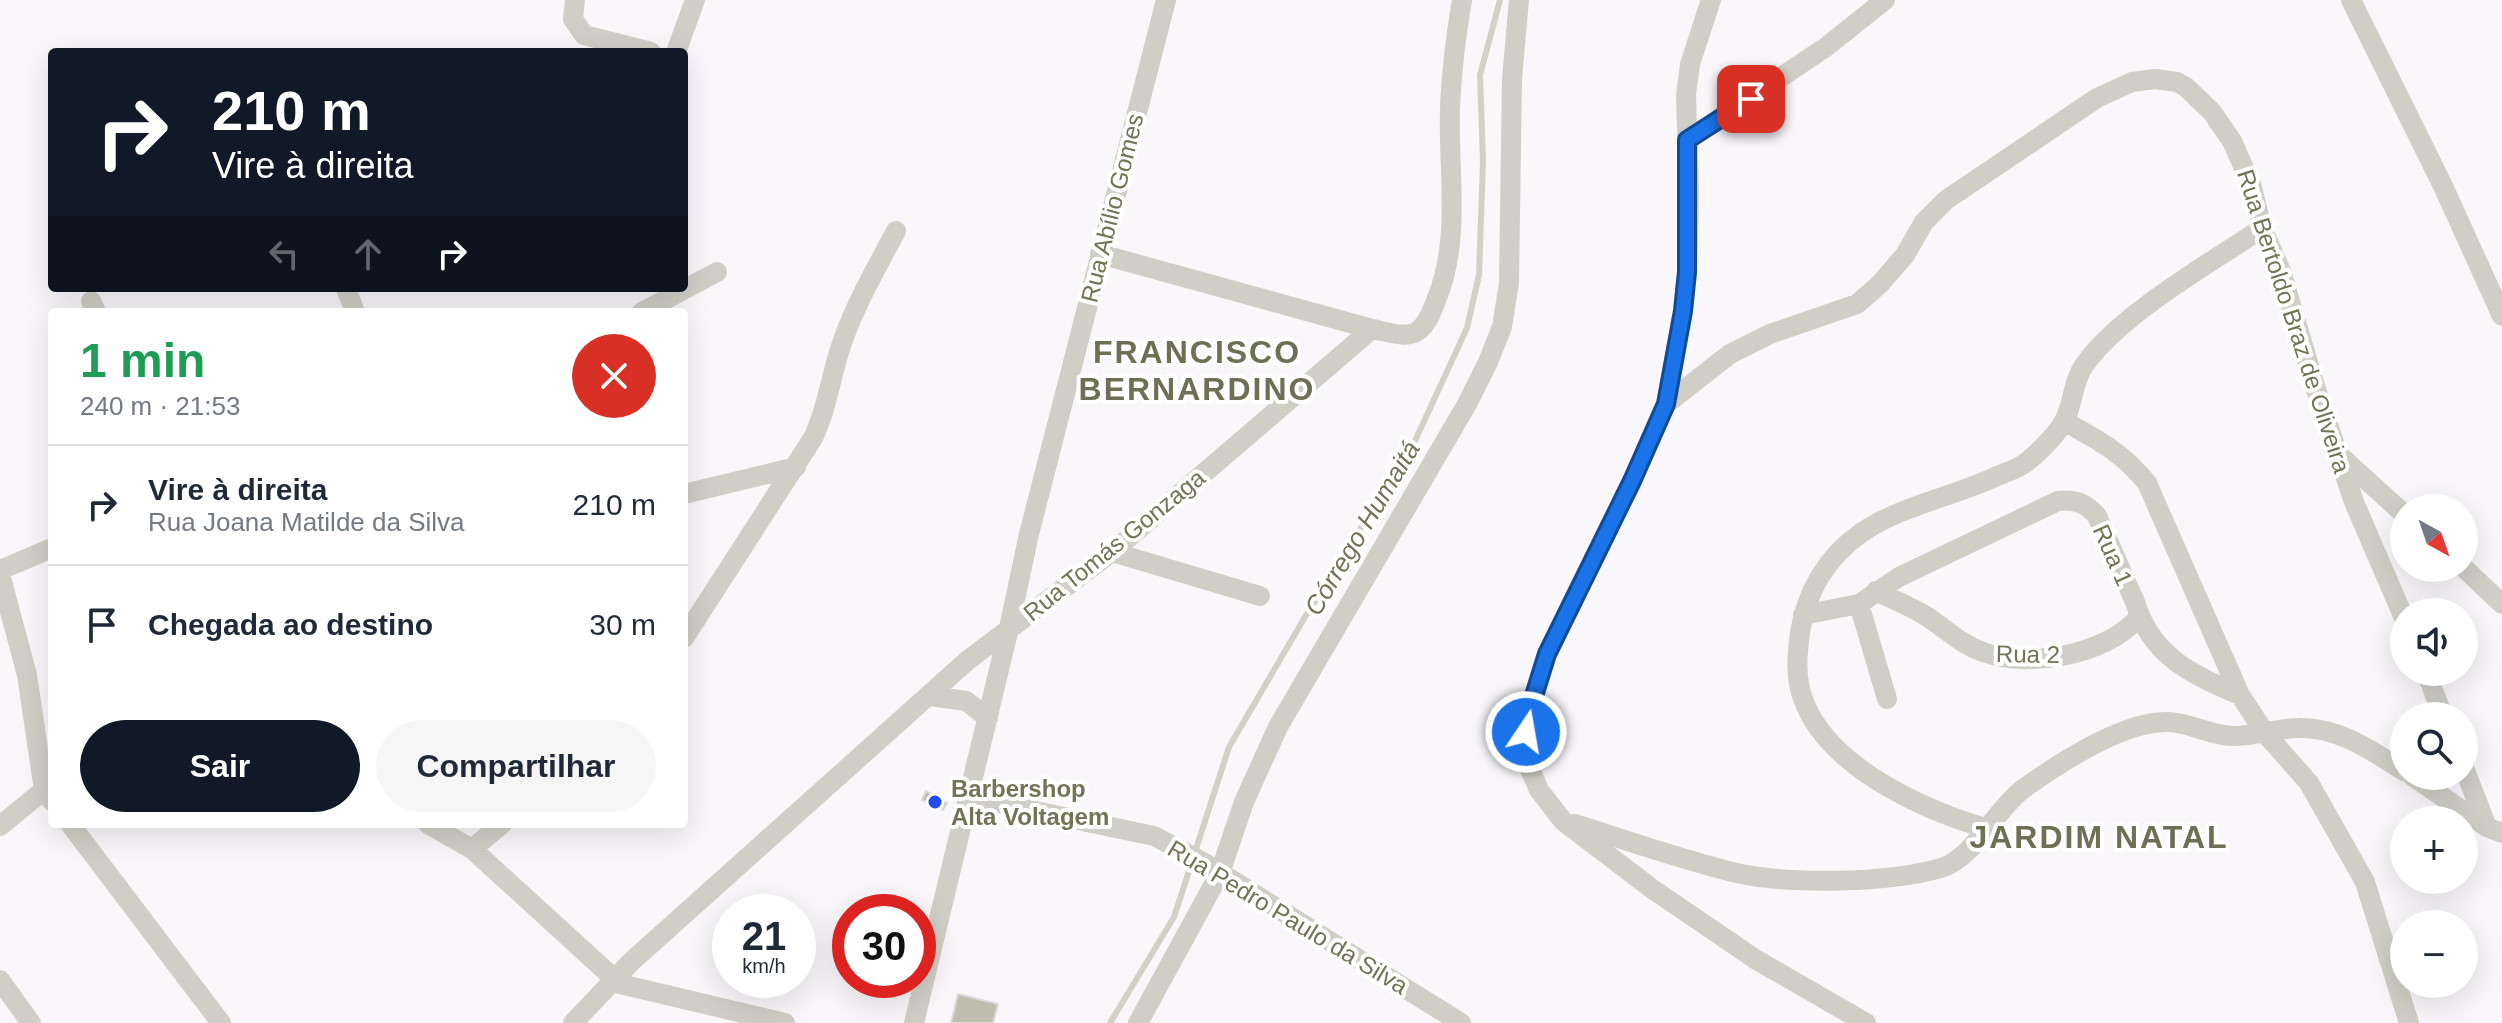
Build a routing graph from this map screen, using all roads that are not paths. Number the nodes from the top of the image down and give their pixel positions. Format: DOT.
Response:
graph roads {
  1 [pos="575,0"];
  2 [pos="695,0"];
  3 [pos="1166,0"];
  4 [pos="1462,0"];
  5 [pos="1519,0"];
  6 [pos="1711,0"];
  7 [pos="1885,0"];
  8 [pos="2351,0"];
  9 [pos="635,48"];
  10 [pos="677,48"];
  11 [pos="1687,140"];
  12 [pos="2262,228"];
  13 [pos="896,231"];
  14 [pos="1100,254"];
  15 [pos="717,272"];
  16 [pos="688,287"];
  17 [pos="680,292"];
  18 [pos="650,308"];
  19 [pos="2502,316"];
  20 [pos="1372,329"];
  21 [pos="1666,404"];
  22 [pos="2064,421"];
  23 [pos="2338,455"];
  24 [pos="796,467"];
  25 [pos="688,493"];
  26 [pos="2390,501"];
  27 [pos="48,550"];
  28 [pos="1112,552"];
  29 [pos="0,572"];
  30 [pos="2478,581"];
  31 [pos="1260,596"];
  32 [pos="1867,598"];
  33 [pos="2395,598"];
  34 [pos="2502,604"];
  35 [pos="1803,615"];
  36 [pos="2138,618"];
  37 [pos="1009,628"];
  38 [pos="688,632"];
  39 [pos="2240,695"];
  40 [pos="930,696"];
  41 [pos="1887,699"];
  42 [pos="988,718"];
  43 [pos="2265,733"];
  44 [pos="2390,762"];
  45 [pos="2434,790"];
  46 [pos="2475,790"];
  47 [pos="48,796"];
  48 [pos="968,797"];
  49 [pos="1563,821"];
  50 [pos="0,826"];
  51 [pos="73,828"];
  52 [pos="435,828"];
  53 [pos="497,828"];
  54 [pos="1985,828"];
  55 [pos="2495,830"];
  56 [pos="472,849"];
  57 [pos="1212,868"];
  58 [pos="613,979"];
  59 [pos="0,980"];
  60 [pos="31,1023"];
  61 [pos="221,1023"];
  62 [pos="573,1023"];
  63 [pos="591,1023"];
  64 [pos="785,1023"];
  65 [pos="914,1023"];
  66 [pos="1138,1023"];
  67 [pos="1461,1023"];
  68 [pos="1866,1023"];
  69 [pos="2409,1023"];
  1 -- 9 [label="street"];
  2 -- 10 [label="street"];
  3 -- 14 [label="street, Rua Abílio Gomes"];
  4 -- 20 [label="street"];
  5 -- 57 [label="street"];
  6 -- 11 [label="street"];
  7 -- 11 [label="street"];
  8 -- 19 [label="street"];
  11 -- 21 [label="street"];
  12 -- 21 [label="street, Rua Bertoldo Braz de Oliveira"];
  12 -- 22 [label="street"];
  12 -- 23 [label="street, Rua Bertoldo Braz de Oliveira"];
  13 -- 24 [label="street"];
  14 -- 20 [label="street"];
  14 -- 37 [label="street, Rua Abílio Gomes"];
  15 -- 16 [label="street"];
  17 -- 18 [label="street"];
  20 -- 28 [label="street, Rua Tomás Gonzaga"];
  21 -- 49 [label="street"];
  22 -- 35 [label="street"];
  22 -- 39 [label="street"];
  23 -- 26 [label="street"];
  23 -- 33 [label="street, Rua Bertoldo Braz de Oliveira"];
  24 -- 25 [label="street"];
  24 -- 38 [label="street"];
  27 -- 29 [label="street"];
  28 -- 31 [label="street"];
  28 -- 37 [label="street, Rua Tomás Gonzaga"];
  29 -- 47 [label="street"];
  30 -- 34 [label="street"];
  32 -- 35 [label="street"];
  32 -- 36 [label="street, Rua 2"];
  32 -- 36 [label="street, Rua 1"];
  32 -- 41 [label="street"];
  35 -- 54 [label="street"];
  36 -- 39 [label="street"];
  37 -- 40 [label="street, Rua Tomás Gonzaga"];
  37 -- 42 [label="street, Rua Abílio Gomes"];
  39 -- 43 [label="street"];
  40 -- 42 [label="street"];
  40 -- 58 [label="street, Rua Tomás Gonzaga"];
  42 -- 48 [label="street, Rua Abílio Gomes"];
  43 -- 44 [label="street"];
  43 -- 54 [label="street"];
  43 -- 69 [label="street"];
  45 -- 55 [label="street"];
  46 -- 55 [label="street"];
  47 -- 50 [label="street"];
  48 -- 57 [label="street, Rua Pedro Paulo da Silva"];
  48 -- 65 [label="street, Rua Abílio Gomes"];
  49 -- 54 [label="street"];
  49 -- 68 [label="street"];
  51 -- 61 [label="street"];
  52 -- 56 [label="street"];
  53 -- 56 [label="street"];
  56 -- 58 [label="street"];
  57 -- 66 [label="street"];
  57 -- 67 [label="street, Rua Pedro Paulo da Silva"];
  58 -- 62 [label="street, Rua Tomás Gonzaga"];
  58 -- 63 [label="street"];
  58 -- 64 [label="street"];
  59 -- 60 [label="street"];
}
